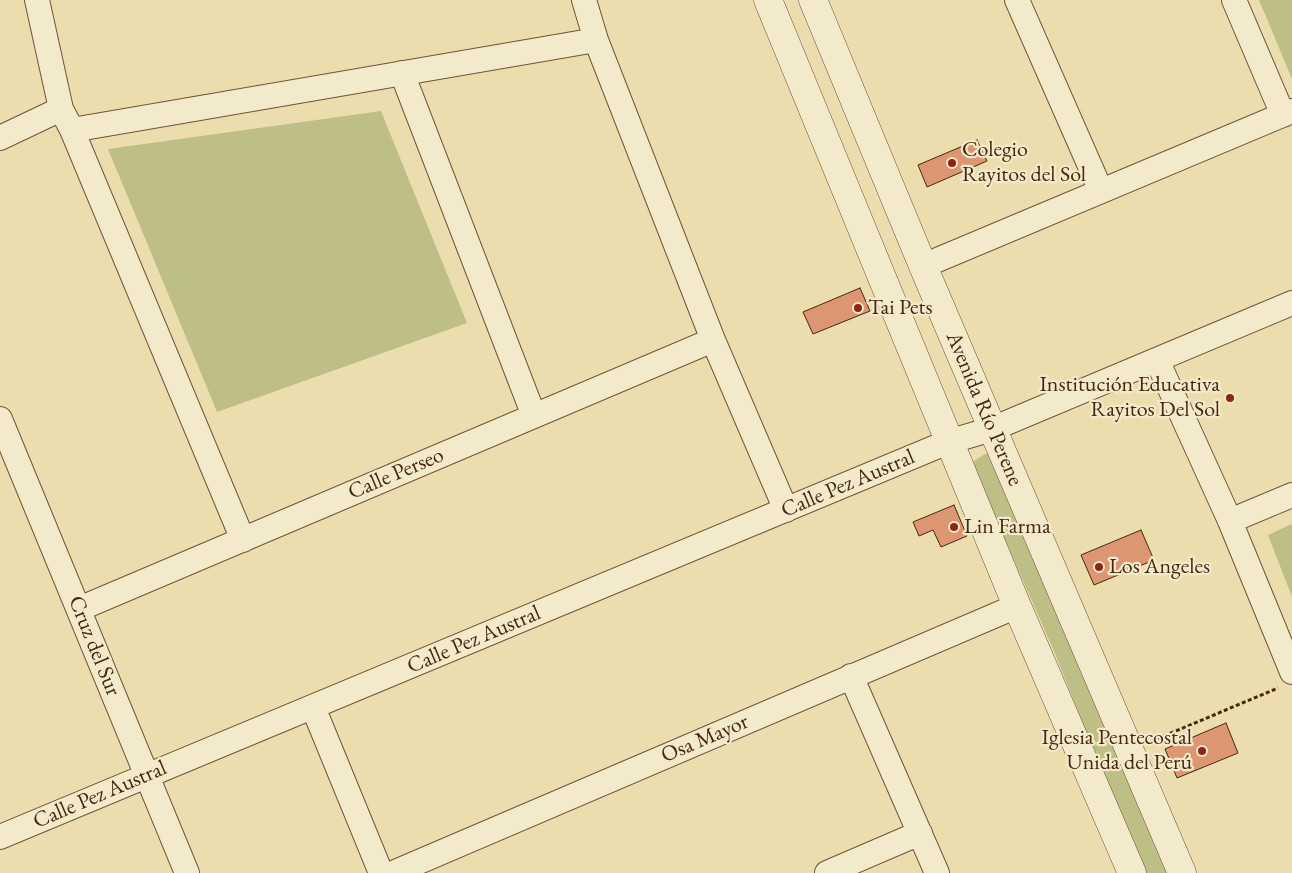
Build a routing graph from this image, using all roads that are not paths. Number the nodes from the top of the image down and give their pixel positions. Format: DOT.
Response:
graph roads {
  1 [pos="37,0"];
  2 [pos="584,0"];
  3 [pos="768,0"];
  4 [pos="813,0"];
  5 [pos="1017,0"];
  6 [pos="1234,0"];
  7 [pos="596,40"];
  8 [pos="402,73"];
  9 [pos="61,110"];
  10 [pos="1287,113"];
  11 [pos="72,130"];
  12 [pos="0,138"];
  13 [pos="1101,191"];
  14 [pos="923,266"];
  15 [pos="1292,303"];
  16 [pos="713,340"];
  17 [pos="1157,360"];
  18 [pos="534,416"];
  19 [pos="0,419"];
  20 [pos="992,429"];
  21 [pos="948,442"];
  22 [pos="1292,495"];
  23 [pos="786,510"];
  24 [pos="1230,521"];
  25 [pos="242,540"];
  26 [pos="1017,606"];
  27 [pos="79,609"];
  28 [pos="851,676"];
  29 [pos="1288,679"];
  30 [pos="312,707"];
  31 [pos="147,776"];
  32 [pos="920,833"];
  33 [pos="0,837"];
  34 [pos="187,873"];
  35 [pos="382,873"];
  36 [pos="393,873"];
  37 [pos="827,873"];
  38 [pos="937,873"];
  39 [pos="1132,873"];
  40 [pos="1182,873"];
  1 -- 9 [label="street"];
  2 -- 7 [label="street"];
  3 -- 21 [label="street, Avenida Río Perene"];
  4 -- 14 [label="street, Avenida Río Perene"];
  5 -- 13 [label="street"];
  6 -- 10 [label="street"];
  7 -- 8 [label="street"];
  7 -- 16 [label="street"];
  8 -- 11 [label="street"];
  8 -- 18 [label="street"];
  9 -- 11 [label="street"];
  9 -- 12 [label="street"];
  10 -- 13 [label="street"];
  11 -- 25 [label="street"];
  13 -- 14 [label="street"];
  14 -- 20 [label="street, Avenida Río Perene"];
  15 -- 17 [label="street, Calle Pez Austral"];
  16 -- 18 [label="street, Calle Perseo"];
  16 -- 23 [label="street"];
  17 -- 20 [label="street, Calle Pez Austral"];
  17 -- 24 [label="street"];
  18 -- 25 [label="street, Calle Perseo"];
  19 -- 27 [label="street, Cruz del Sur"];
  20 -- 21 [label="street, Calle Pez Austral"];
  20 -- 40 [label="street, Avenida Río Perene"];
  21 -- 23 [label="street, Calle Pez Austral"];
  21 -- 26 [label="street, Avenida Río Perene"];
  22 -- 24 [label="street"];
  23 -- 30 [label="street, Calle Pez Austral"];
  24 -- 29 [label="street"];
  25 -- 27 [label="street, Calle Perseo"];
  26 -- 28 [label="street, Osa Mayor"];
  26 -- 39 [label="street, Avenida Río Perene"];
  27 -- 31 [label="street, Cruz del Sur"];
  28 -- 32 [label="street"];
  28 -- 36 [label="street, Osa Mayor"];
  30 -- 31 [label="street, Calle Pez Austral"];
  30 -- 35 [label="street"];
  31 -- 33 [label="street, Calle Pez Austral"];
  31 -- 34 [label="street, Cruz del Sur"];
  32 -- 37 [label="street"];
  32 -- 38 [label="street"];
}
